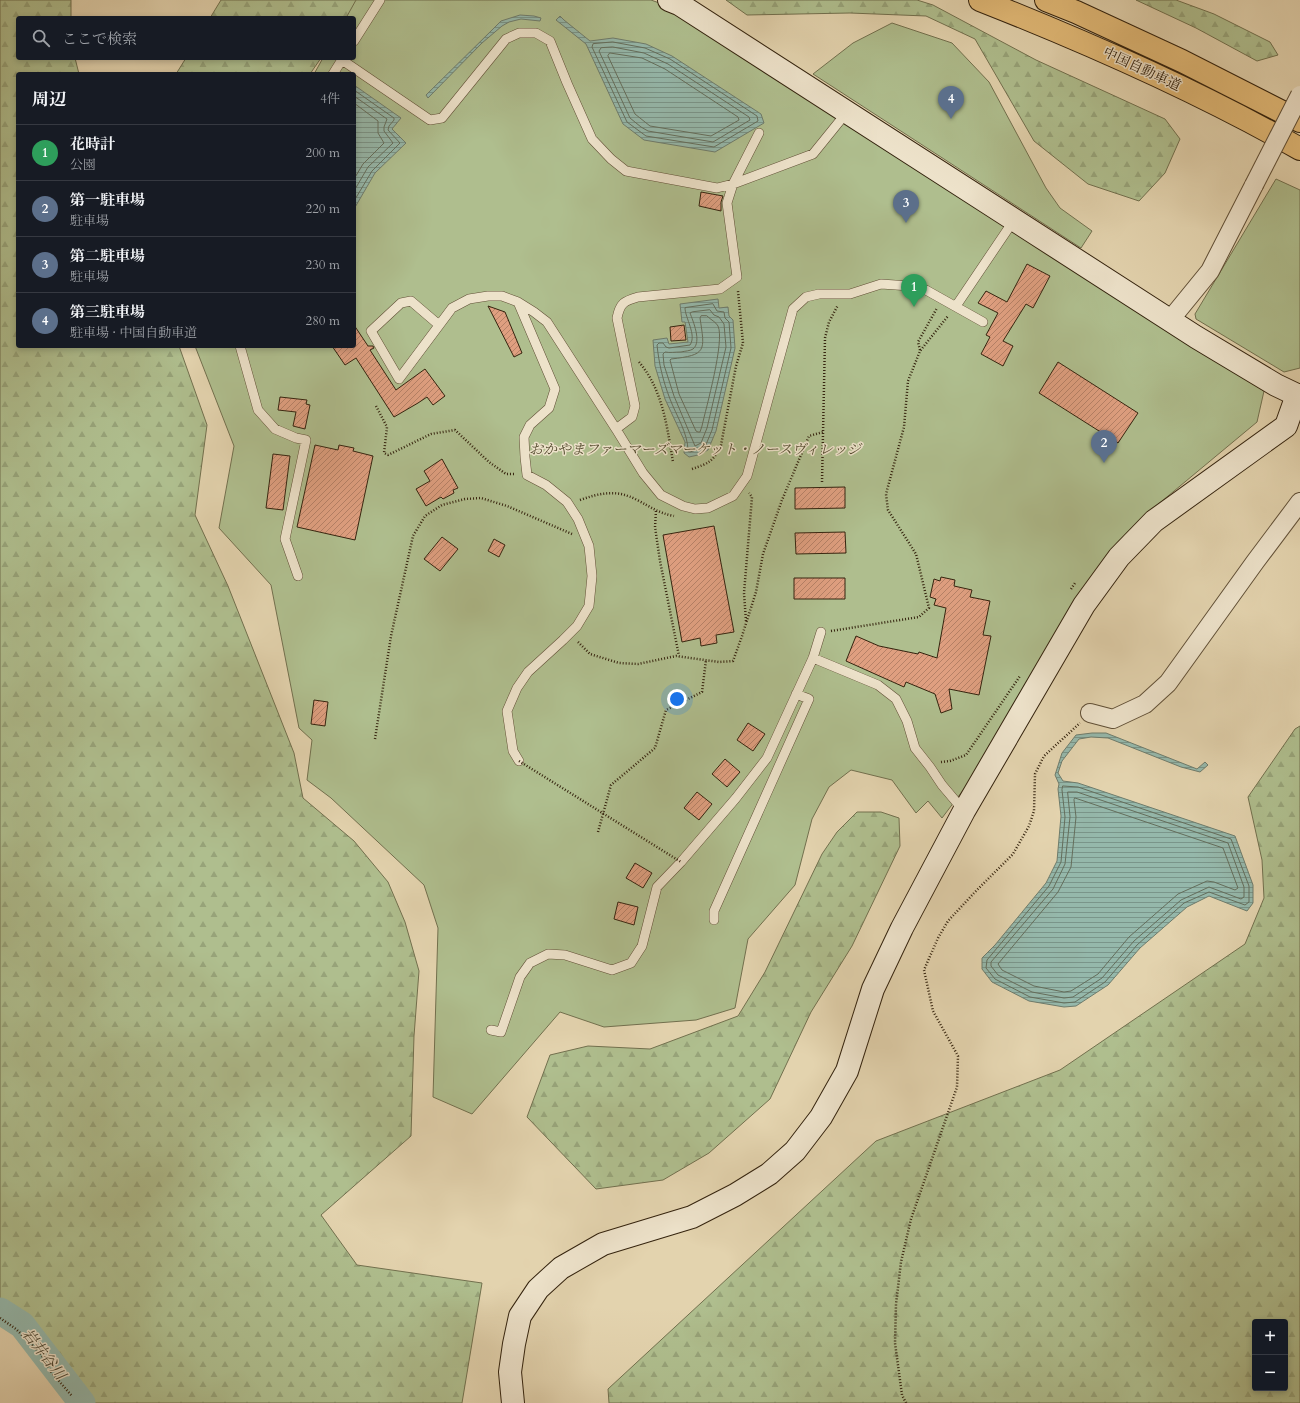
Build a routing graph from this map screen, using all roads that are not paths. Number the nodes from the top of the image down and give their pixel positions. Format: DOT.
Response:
graph roads {
  1 [pos="380,0"];
  2 [pos="669,0"];
  3 [pos="980,0"];
  4 [pos="1046,0"];
  5 [pos="356,38"];
  6 [pos="342,60"];
  7 [pos="344,60"];
  8 [pos="334,72"];
  9 [pos="1300,95"];
  10 [pos="847,112"];
  11 [pos="1300,121"];
  12 [pos="759,133"];
  13 [pos="1300,149"];
  14 [pos="733,184"];
  15 [pos="1014,220"];
  16 [pos="518,302"];
  17 [pos="956,306"];
  18 [pos="1170,320"];
  19 [pos="983,322"];
  20 [pos="439,325"];
  21 [pos="241,348"];
  22 [pos="1298,395"];
  23 [pos="616,429"];
  24 [pos="1300,502"];
  25 [pos="298,576"];
  26 [pos="821,632"];
  27 [pos="813,658"];
  28 [pos="796,694"];
  29 [pos="1090,714"];
  30 [pos="520,761"];
  31 [pos="964,811"];
  32 [pos="714,920"];
  33 [pos="491,1030"];
  34 [pos="513,1403"];
  1 -- 5 [label="lane"];
  2 -- 10 [label="street"];
  3 -- 13 [label="highway, 中国自動車道"];
  4 -- 11 [label="highway, 中国自動車道"];
  6 -- 8 [label="lane"];
  7 -- 14 [label="lane"];
  9 -- 18 [label="street, bridge"];
  10 -- 14 [label="lane"];
  10 -- 15 [label="street"];
  12 -- 14 [label="lane"];
  14 -- 23 [label="lane"];
  15 -- 17 [label="lane"];
  15 -- 18 [label="street"];
  16 -- 20 [label="lane"];
  16 -- 23 [label="lane"];
  16 -- 30 [label="lane"];
  17 -- 19 [label="lane"];
  17 -- 23 [label="lane"];
  18 -- 22 [label="street"];
  20 -- 20 [label="lane"];
  21 -- 25 [label="lane"];
  22 -- 31 [label="street"];
  24 -- 29 [label="street"];
  26 -- 27 [label="lane"];
  27 -- 28 [label="lane"];
  27 -- 31 [label="lane"];
  28 -- 32 [label="lane"];
  28 -- 33 [label="lane"];
  31 -- 34 [label="street"];
}
